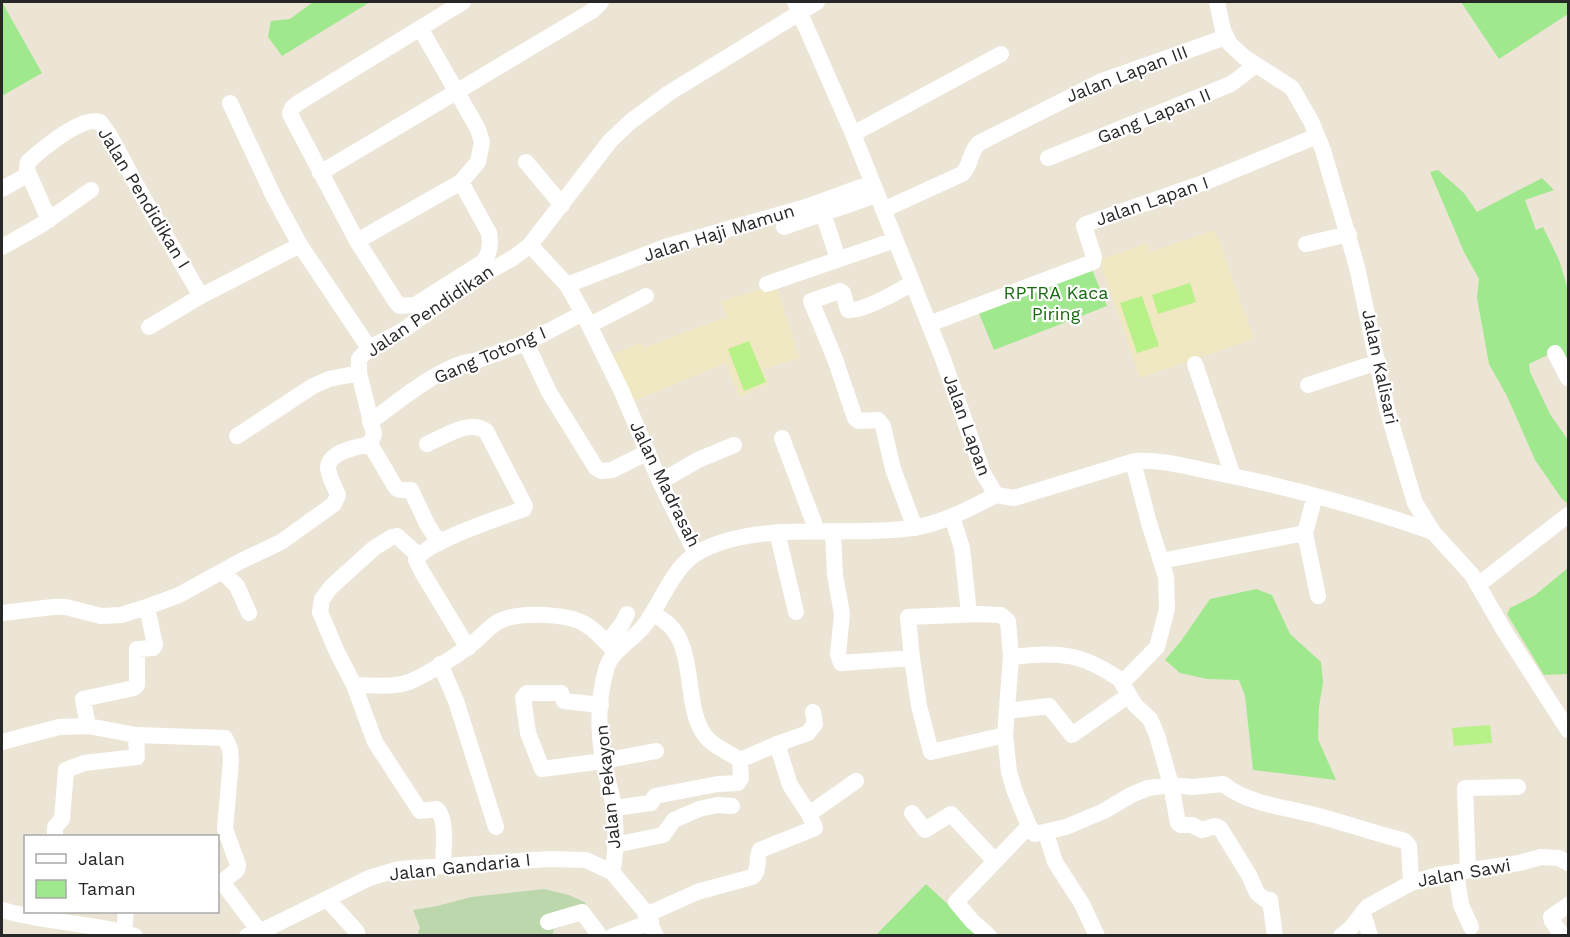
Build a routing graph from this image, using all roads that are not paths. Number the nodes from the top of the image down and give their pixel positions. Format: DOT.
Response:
graph roads {
  1 [pos="463,2"];
  2 [pos="601,2"];
  3 [pos="817,2"];
  4 [pos="1216,2"];
  5 [pos="798,7"];
  6 [pos="420,28"];
  7 [pos="1226,37"];
  8 [pos="1001,54"];
  9 [pos="1256,65"];
  10 [pos="458,90"];
  11 [pos="230,103"];
  12 [pos="853,134"];
  13 [pos="1317,136"];
  14 [pos="1048,158"];
  15 [pos="526,162"];
  16 [pos="320,173"];
  17 [pos="29,174"];
  18 [pos="461,182"];
  19 [pos="2,189"];
  20 [pos="91,190"];
  21 [pos="870,190"];
  22 [pos="562,205"];
  23 [pos="883,210"];
  24 [pos="823,213"];
  25 [pos="49,220"];
  26 [pos="784,226"];
  27 [pos="1348,234"];
  28 [pos="895,240"];
  29 [pos="357,241"];
  30 [pos="1306,244"];
  31 [pos="300,245"];
  32 [pos="530,245"];
  33 [pos="2,247"];
  34 [pos="838,259"];
  35 [pos="912,282"];
  36 [pos="767,284"];
  37 [pos="567,285"];
  38 [pos="201,296"];
  39 [pos="646,296"];
  40 [pos="586,319"];
  41 [pos="929,324"];
  42 [pos="149,327"];
  43 [pos="526,343"];
  44 [pos="369,348"];
  45 [pos="1555,353"];
  46 [pos="1378,362"];
  47 [pos="1195,364"];
  48 [pos="359,373"];
  49 [pos="1569,378"];
  50 [pos="1308,385"];
  51 [pos="370,422"];
  52 [pos="237,436"];
  53 [pos="782,438"];
  54 [pos="370,444"];
  55 [pos="427,444"];
  56 [pos="734,445"];
  57 [pos="648,452"];
  58 [pos="1133,462"];
  59 [pos="1233,476"];
  60 [pos="660,482"];
  61 [pos="996,495"];
  62 [pos="1315,496"];
  63 [pos="1569,515"];
  64 [pos="951,517"];
  65 [pos="915,528"];
  66 [pos="777,532"];
  67 [pos="825,532"];
  68 [pos="1433,532"];
  69 [pos="1305,533"];
  70 [pos="439,543"];
  71 [pos="696,554"];
  72 [pos="419,556"];
  73 [pos="1161,561"];
  74 [pos="223,572"];
  75 [pos="1478,585"];
  76 [pos="1317,596"];
  77 [pos="147,607"];
  78 [pos="796,612"];
  79 [pos="2,613"];
  80 [pos="249,614"];
  81 [pos="627,614"];
  82 [pos="652,614"];
  83 [pos="969,614"];
  84 [pos="468,648"];
  85 [pos="611,648"];
  86 [pos="1011,657"];
  87 [pos="912,658"];
  88 [pos="440,664"];
  89 [pos="354,685"];
  90 [pos="1125,688"];
  91 [pos="601,705"];
  92 [pos="1007,711"];
  93 [pos="813,712"];
  94 [pos="96,728"];
  95 [pos="1568,730"];
  96 [pos="136,735"];
  97 [pos="1005,735"];
  98 [pos="2,742"];
  99 [pos="777,744"];
  100 [pos="656,751"];
  101 [pos="740,760"];
  102 [pos="603,761"];
  103 [pos="856,781"];
  104 [pos="1171,785"];
  105 [pos="1518,787"];
  106 [pos="732,806"];
  107 [pos="614,808"];
  108 [pos="809,813"];
  109 [pos="912,813"];
  110 [pos="1029,826"];
  111 [pos="496,827"];
  112 [pos="1046,833"];
  113 [pos="55,835"];
  114 [pos="615,845"];
  115 [pos="995,861"];
  116 [pos="1569,863"];
  117 [pos="443,866"];
  118 [pos="1462,871"];
  119 [pos="612,872"];
  120 [pos="1411,883"];
  121 [pos="327,898"];
  122 [pos="1569,905"];
  123 [pos="2,910"];
  124 [pos="126,913"];
  125 [pos="1363,913"];
  126 [pos="52,916"];
  127 [pos="29,918"];
  128 [pos="548,922"];
  129 [pos="651,924"];
  130 [pos="1471,927"];
  131 [pos="262,932"];
  132 [pos="357,932"];
  133 [pos="1560,932"];
  134 [pos="129,934"];
  135 [pos="31,936"];
  136 [pos="600,936"];
  137 [pos="613,936"];
  138 [pos="989,936"];
  139 [pos="1097,936"];
  140 [pos="1275,936"];
  141 [pos="1341,936"];
  142 [pos="1370,936"];
  1 -- 6 [label="street"];
  2 -- 10 [label="street"];
  3 -- 5 [label="street, Jalan Pendidikan"];
  4 -- 7 [label="street, Jalan Kalisari"];
  5 -- 12 [label="street, Jalan Lapan"];
  5 -- 22 [label="street, Jalan Pendidikan"];
  6 -- 10 [label="street"];
  6 -- 16 [label="street"];
  7 -- 9 [label="street, Jalan Kalisari"];
  7 -- 23 [label="street, Jalan Lapan III"];
  8 -- 12 [label="street"];
  9 -- 13 [label="street, Jalan Kalisari"];
  9 -- 14 [label="street, Gang Lapan II"];
  10 -- 16 [label="street"];
  10 -- 18 [label="street"];
  11 -- 31 [label="street"];
  12 -- 21 [label="street, Jalan Lapan"];
  13 -- 27 [label="street, Jalan Kalisari"];
  13 -- 41 [label="street, Jalan Lapan I"];
  15 -- 22 [label="street"];
  16 -- 29 [label="street"];
  17 -- 19 [label="street"];
  17 -- 25 [label="street"];
  17 -- 38 [label="street, Jalan Pendidikan I"];
  18 -- 29 [label="street"];
  18 -- 29 [label="street"];
  20 -- 25 [label="street"];
  21 -- 23 [label="street, Jalan Lapan"];
  21 -- 24 [label="street"];
  21 -- 37 [label="street, Jalan Haji Mamun"];
  22 -- 32 [label="street, Jalan Pendidikan"];
  23 -- 28 [label="street, Jalan Lapan"];
  24 -- 26 [label="street"];
  24 -- 34 [label="street"];
  25 -- 33 [label="street"];
  27 -- 30 [label="street"];
  27 -- 46 [label="street, Jalan Kalisari"];
  28 -- 34 [label="street"];
  28 -- 35 [label="street, Jalan Lapan"];
  31 -- 38 [label="street"];
  31 -- 44 [label="street"];
  32 -- 37 [label="street, Jalan Madrasah"];
  32 -- 44 [label="street, Jalan Pendidikan"];
  34 -- 36 [label="street"];
  35 -- 41 [label="street, Jalan Lapan"];
  35 -- 65 [label="street"];
  37 -- 40 [label="street, Jalan Madrasah"];
  38 -- 42 [label="street"];
  39 -- 40 [label="street, Gang Totong I"];
  40 -- 43 [label="street, Gang Totong I"];
  40 -- 57 [label="street, Jalan Madrasah"];
  41 -- 61 [label="street, Jalan Lapan"];
  43 -- 51 [label="street, Gang Totong I"];
  43 -- 57 [label="street"];
  44 -- 48 [label="street, Jalan Pendidikan"];
  45 -- 49 [label="street"];
  46 -- 50 [label="street"];
  46 -- 68 [label="street, Jalan Kalisari"];
  47 -- 59 [label="street"];
  48 -- 51 [label="street, Jalan Pendidikan"];
  48 -- 52 [label="street"];
  51 -- 54 [label="street, Jalan Pendidikan"];
  53 -- 67 [label="street"];
  54 -- 70 [label="street"];
  54 -- 74 [label="street"];
  55 -- 70 [label="street"];
  56 -- 60 [label="street"];
  57 -- 60 [label="street, Jalan Madrasah"];
  58 -- 59 [label="street, Jalan Lapan"];
  58 -- 61 [label="street, Jalan Lapan"];
  58 -- 73 [label="street"];
  59 -- 62 [label="street, Jalan Lapan"];
  60 -- 71 [label="street, Jalan Madrasah"];
  61 -- 64 [label="street, Jalan Madrasah"];
  62 -- 68 [label="street, Jalan Lapan"];
  62 -- 69 [label="street"];
  63 -- 75 [label="street"];
  64 -- 65 [label="street, Jalan Madrasah"];
  64 -- 83 [label="street"];
  65 -- 67 [label="street, Jalan Madrasah"];
  66 -- 67 [label="street, Jalan Madrasah"];
  66 -- 71 [label="street, Jalan Madrasah"];
  66 -- 78 [label="street"];
  67 -- 87 [label="street"];
  68 -- 75 [label="street, Jalan Kalisari"];
  69 -- 73 [label="street"];
  69 -- 76 [label="street"];
  70 -- 72 [label="street"];
  71 -- 82 [label="street, Jalan Pekayon"];
  72 -- 84 [label="street"];
  72 -- 89 [label="street"];
  73 -- 90 [label="street"];
  74 -- 77 [label="street"];
  74 -- 80 [label="street"];
  75 -- 95 [label="street, Jalan Kalisari"];
  77 -- 79 [label="street"];
  77 -- 94 [label="street"];
  81 -- 85 [label="street"];
  82 -- 85 [label="street, Jalan Pekayon"];
  82 -- 101 [label="street"];
  83 -- 86 [label="street"];
  83 -- 87 [label="street"];
  84 -- 85 [label="street"];
  84 -- 88 [label="street"];
  85 -- 91 [label="street, Jalan Pekayon"];
  86 -- 90 [label="street"];
  86 -- 92 [label="street"];
  87 -- 97 [label="street"];
  88 -- 89 [label="street"];
  88 -- 111 [label="street"];
  89 -- 117 [label="street"];
  90 -- 92 [label="street"];
  90 -- 104 [label="street"];
  91 -- 102 [label="street, Jalan Pekayon"];
  91 -- 102 [label="street"];
  92 -- 97 [label="street"];
  93 -- 99 [label="street"];
  94 -- 96 [label="street"];
  94 -- 98 [label="street"];
  96 -- 113 [label="street"];
  96 -- 131 [label="street"];
  97 -- 110 [label="street"];
  99 -- 101 [label="street"];
  99 -- 108 [label="street"];
  100 -- 102 [label="street"];
  101 -- 107 [label="street"];
  102 -- 107 [label="street, Jalan Pekayon"];
  103 -- 108 [label="street"];
  104 -- 112 [label="street"];
  104 -- 120 [label="street"];
  104 -- 140 [label="street"];
  105 -- 118 [label="street"];
  106 -- 114 [label="street"];
  107 -- 114 [label="street, Jalan Pekayon"];
  108 -- 129 [label="street"];
  109 -- 115 [label="street"];
  110 -- 112 [label="street"];
  110 -- 115 [label="street"];
  112 -- 139 [label="street"];
  114 -- 119 [label="street, Jalan Pekayon"];
  115 -- 138 [label="street"];
  116 -- 118 [label="street, Jalan Sawi"];
  117 -- 119 [label="street, Jalan Gandaria I"];
  117 -- 121 [label="street, Jalan Gandaria I"];
  118 -- 120 [label="street, Jalan Sawi"];
  118 -- 130 [label="street"];
  119 -- 129 [label="street"];
  120 -- 125 [label="street, Jalan Sawi"];
  121 -- 131 [label="street, Jalan Gandaria I"];
  121 -- 132 [label="street"];
  122 -- 133 [label="street"];
  123 -- 127 [label="street"];
  124 -- 134 [label="street"];
  125 -- 141 [label="street, Jalan Sawi"];
  125 -- 142 [label="street"];
  126 -- 127 [label="street"];
  126 -- 134 [label="street"];
  127 -- 135 [label="street"];
  128 -- 136 [label="street"];
  129 -- 137 [label="street"];
}
